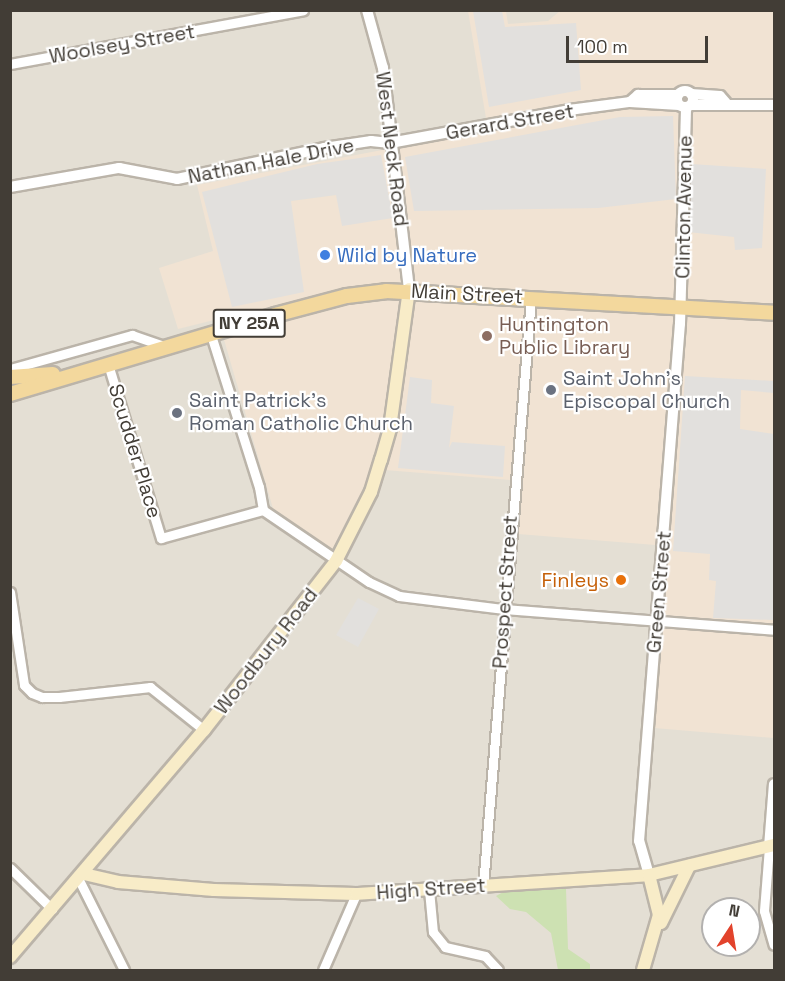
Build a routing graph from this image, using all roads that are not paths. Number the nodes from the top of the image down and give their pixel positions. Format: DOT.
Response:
graph roads {
  1 [pos="303,10"];
  2 [pos="367,10"];
  3 [pos="10,64"];
  4 [pos="685,101"];
  5 [pos="774,105"];
  6 [pos="390,143"];
  7 [pos="10,188"];
  8 [pos="409,289"];
  9 [pos="531,298"];
  10 [pos="682,307"];
  11 [pos="774,313"];
  12 [pos="211,335"];
  13 [pos="166,347"];
  14 [pos="108,364"];
  15 [pos="10,369"];
  16 [pos="91,369"];
  17 [pos="10,377"];
  18 [pos="10,394"];
  19 [pos="262,510"];
  20 [pos="336,561"];
  21 [pos="10,592"];
  22 [pos="504,609"];
  23 [pos="657,622"];
  24 [pos="774,630"];
  25 [pos="204,730"];
  26 [pos="774,783"];
  27 [pos="772,846"];
  28 [pos="689,866"];
  29 [pos="10,868"];
  30 [pos="649,875"];
  31 [pos="82,877"];
  32 [pos="483,886"];
  33 [pos="429,890"];
  34 [pos="356,894"];
  35 [pos="52,909"];
  36 [pos="657,932"];
  37 [pos="774,945"];
  38 [pos="10,957"];
  39 [pos="124,970"];
  40 [pos="323,970"];
  41 [pos="498,970"];
  42 [pos="644,970"];
  1 -- 3 [label="street, Woolsey Street"];
  2 -- 6 [label="street, West Neck Road"];
  4 -- 5 [label="street, Gerard Street"];
  4 -- 6 [label="street, Gerard Street"];
  4 -- 10 [label="street, Clinton Avenue"];
  6 -- 7 [label="street, Nathan Hale Drive"];
  6 -- 8 [label="street, West Neck Road"];
  8 -- 9 [label="main road, Main Street / NY 25A"];
  8 -- 12 [label="main road, Main Street / NY 25A"];
  8 -- 20 [label="main road, Woodbury Road"];
  9 -- 10 [label="main road, Main Street / NY 25A"];
  9 -- 22 [label="street, Prospect Street"];
  10 -- 11 [label="main road, Main Street / NY 25A"];
  10 -- 23 [label="street, Green Street"];
  12 -- 13 [label="main road, Main Street / NY 25A"];
  12 -- 19 [label="street"];
  13 -- 14 [label="main road, Main Street / NY 25A"];
  13 -- 15 [label="street"];
  14 -- 16 [label="main road, Main Street / NY 25A"];
  14 -- 19 [label="street, Scudder Place"];
  16 -- 17 [label="main road, Main Street / NY 25A"];
  16 -- 18 [label="main road, Main Street / NY 25A"];
  19 -- 20 [label="street"];
  20 -- 22 [label="street"];
  20 -- 25 [label="main road, Woodbury Road"];
  21 -- 25 [label="street"];
  22 -- 23 [label="street"];
  22 -- 32 [label="street, Prospect Street"];
  23 -- 24 [label="street"];
  23 -- 30 [label="street, Green Street"];
  25 -- 31 [label="main road, Woodbury Road"];
  26 -- 27 [label="street"];
  27 -- 28 [label="main road, High Street"];
  27 -- 37 [label="street"];
  28 -- 30 [label="main road, High Street"];
  28 -- 36 [label="main road"];
  29 -- 35 [label="street"];
  30 -- 32 [label="main road, High Street"];
  30 -- 36 [label="main road"];
  31 -- 34 [label="main road, High Street"];
  31 -- 35 [label="main road, Woodbury Road"];
  31 -- 39 [label="street"];
  32 -- 33 [label="main road, High Street"];
  33 -- 34 [label="main road, High Street"];
  33 -- 41 [label="street"];
  34 -- 40 [label="street"];
  35 -- 38 [label="main road, Woodbury Road"];
  36 -- 42 [label="main road"];
}
